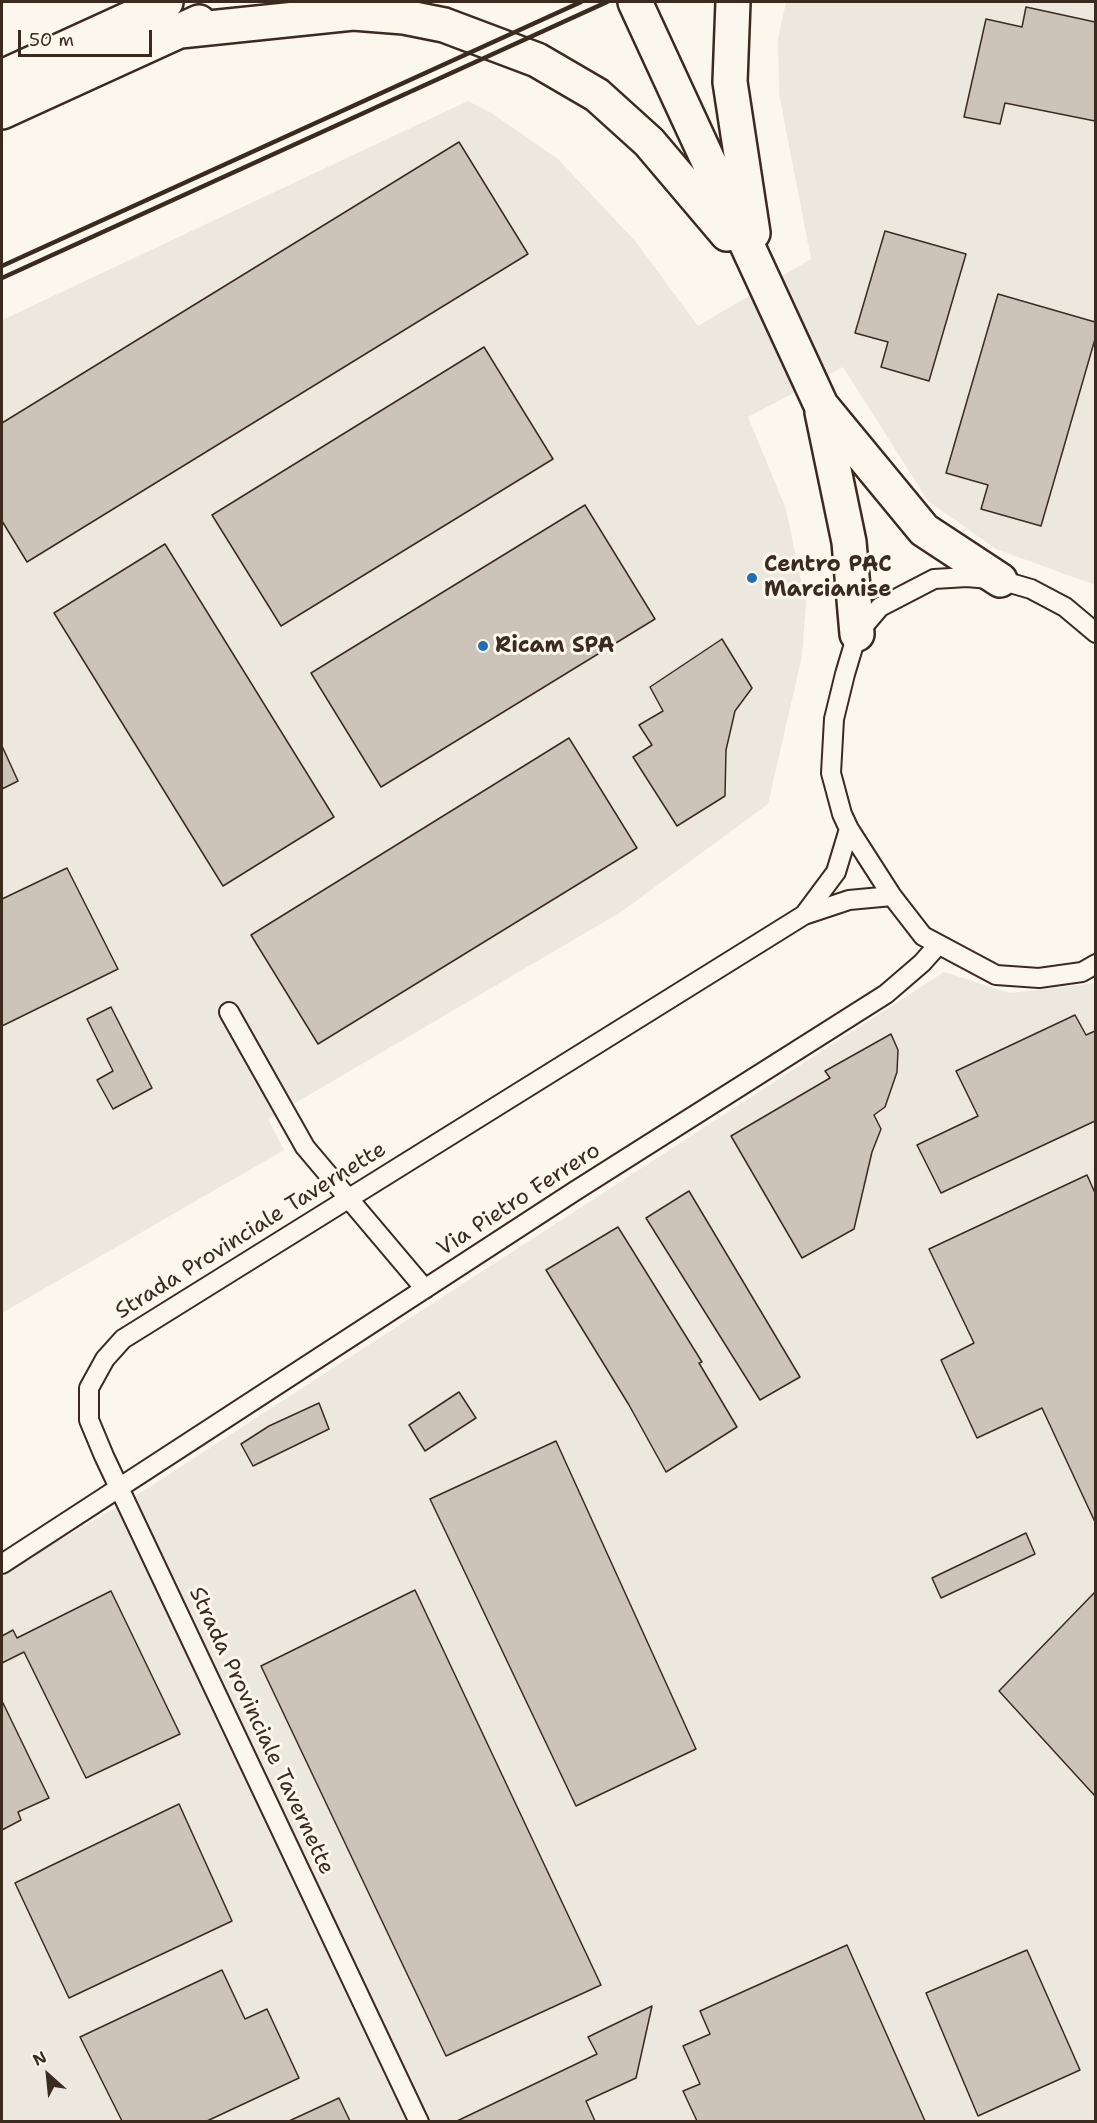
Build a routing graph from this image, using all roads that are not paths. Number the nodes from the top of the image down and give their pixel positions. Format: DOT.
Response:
graph roads {
  1 [pos="166,2"];
  2 [pos="244,2"];
  3 [pos="635,2"];
  4 [pos="733,2"];
  5 [pos="180,31"];
  6 [pos="2,76"];
  7 [pos="2,112"];
  8 [pos="758,274"];
  9 [pos="821,405"];
  10 [pos="1000,580"];
  11 [pos="1065,607"];
  12 [pos="1095,613"];
  13 [pos="1095,633"];
  14 [pos="857,634"];
  15 [pos="849,829"];
  16 [pos="892,896"];
  17 [pos="804,915"];
  18 [pos="938,945"];
  19 [pos="1095,965"];
  20 [pos="229,1012"];
  21 [pos="350,1197"];
  22 [pos="425,1289"];
  23 [pos="119,1488"];
  24 [pos="2,1564"];
  25 [pos="419,2121"];
  1 -- 6 [label="highway"];
  2 -- 5 [label="highway"];
  3 -- 8 [label="highway"];
  4 -- 8 [label="highway"];
  5 -- 7 [label="highway"];
  5 -- 8 [label="highway"];
  8 -- 9 [label="highway"];
  9 -- 10 [label="highway"];
  9 -- 14 [label="highway"];
  10 -- 11 [label="street"];
  10 -- 14 [label="street"];
  11 -- 12 [label="street"];
  11 -- 13 [label="street"];
  14 -- 15 [label="street"];
  15 -- 16 [label="street"];
  15 -- 17 [label="street, Strada Provinciale Tavernette"];
  16 -- 17 [label="street, Strada Provinciale Tavernette"];
  16 -- 18 [label="street"];
  17 -- 21 [label="street, Strada Provinciale Tavernette"];
  18 -- 19 [label="street"];
  18 -- 22 [label="street, Via Pietro Ferrero"];
  20 -- 21 [label="street"];
  21 -- 22 [label="street"];
  21 -- 23 [label="street, Strada Provinciale Tavernette"];
  22 -- 23 [label="street, Via Pietro Ferrero"];
  23 -- 24 [label="street, Via Pietro Ferrero"];
  23 -- 25 [label="street, Strada Provinciale Tavernette"];
}
